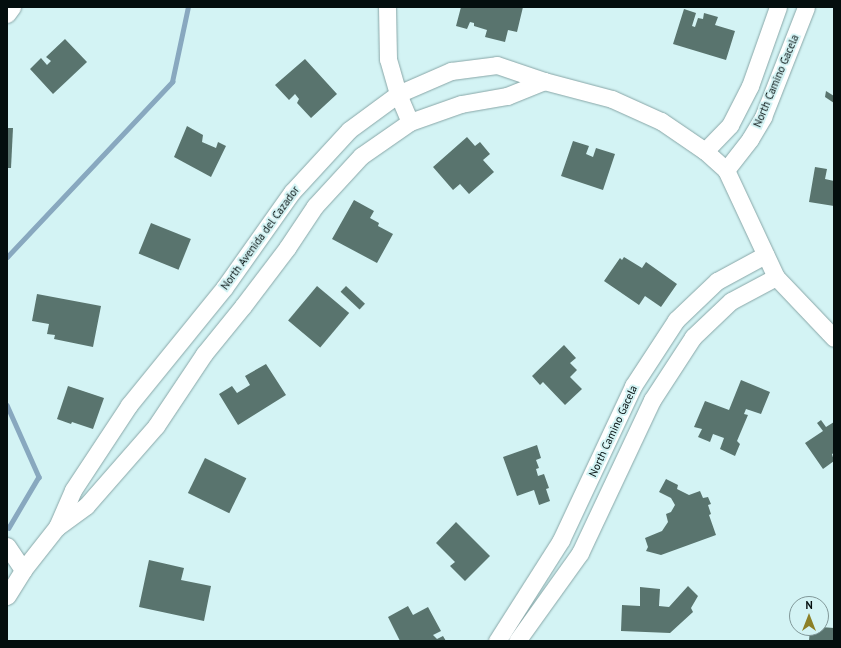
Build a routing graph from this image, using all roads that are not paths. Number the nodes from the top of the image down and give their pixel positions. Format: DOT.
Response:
graph roads {
  1 [pos="12,7"];
  2 [pos="387,7"];
  3 [pos="778,7"];
  4 [pos="806,7"];
  5 [pos="7,14"];
  6 [pos="544,81"];
  7 [pos="398,94"];
  8 [pos="410,122"];
  9 [pos="705,151"];
  10 [pos="726,170"];
  11 [pos="765,255"];
  12 [pos="776,277"];
  13 [pos="834,338"];
  14 [pos="607,444"];
  15 [pos="624,461"];
  16 [pos="57,527"];
  17 [pos="7,546"];
  18 [pos="23,570"];
  19 [pos="7,596"];
  20 [pos="497,641"];
  21 [pos="516,641"];
  1 -- 5 [label="street"];
  2 -- 7 [label="street"];
  3 -- 9 [label="street, North Camino Gacela"];
  4 -- 10 [label="street, North Camino Gacela"];
  6 -- 7 [label="street, North Avenida del Cazador"];
  6 -- 8 [label="street, North Avenida del Cazador"];
  6 -- 9 [label="street, North Avenida del Cazador"];
  7 -- 8 [label="street"];
  7 -- 16 [label="street, North Avenida del Cazador"];
  8 -- 16 [label="street, North Avenida del Cazador"];
  9 -- 10 [label="street, North Avenida del Cazador"];
  10 -- 11 [label="street, North Avenida del Cazador"];
  11 -- 12 [label="street, North Avenida del Cazador"];
  11 -- 14 [label="street, North Camino Gacela"];
  12 -- 13 [label="street, North Avenida del Cazador"];
  12 -- 15 [label="street, North Camino Gacela"];
  14 -- 15 [label="street"];
  14 -- 20 [label="street, North Camino Gacela"];
  15 -- 21 [label="street, North Camino Gacela"];
  16 -- 18 [label="street, North Avenida del Cazador"];
  17 -- 18 [label="street"];
  18 -- 19 [label="street, North Avenida del Cazador"];
}
